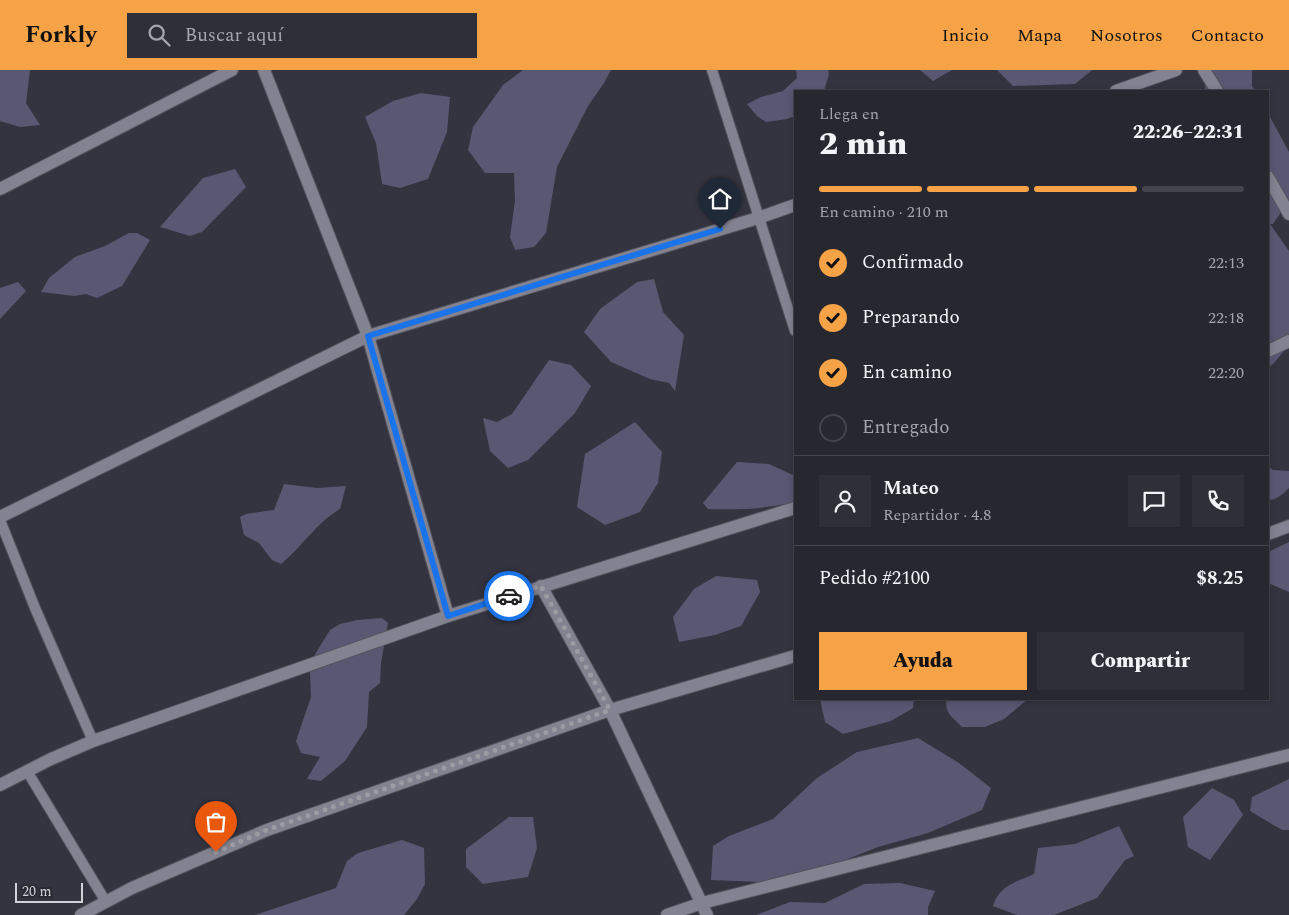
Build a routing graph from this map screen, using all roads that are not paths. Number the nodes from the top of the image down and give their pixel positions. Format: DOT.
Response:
graph roads {
  1 [pos="232,70"];
  2 [pos="264,70"];
  3 [pos="712,70"];
  4 [pos="1176,70"];
  5 [pos="1204,70"];
  6 [pos="1119,90"];
  7 [pos="1216,90"];
  8 [pos="1269,179"];
  9 [pos="0,189"];
  10 [pos="794,205"];
  11 [pos="1289,214"];
  12 [pos="758,218"];
  13 [pos="794,328"];
  14 [pos="368,336"];
  15 [pos="1289,340"];
  16 [pos="1269,350"];
  17 [pos="794,508"];
  18 [pos="0,518"];
  19 [pos="1289,526"];
  20 [pos="1269,534"];
  21 [pos="541,586"];
  22 [pos="448,616"];
  23 [pos="794,656"];
  24 [pos="610,710"];
  25 [pos="93,742"];
  26 [pos="1289,755"];
  27 [pos="27,771"];
  28 [pos="0,786"];
  29 [pos="106,902"];
  30 [pos="702,903"];
  31 [pos="81,915"];
  32 [pos="667,915"];
  33 [pos="707,915"];
  1 -- 9 [label="street"];
  2 -- 14 [label="street"];
  3 -- 12 [label="lane"];
  4 -- 6 [label="street"];
  5 -- 7 [label="street"];
  8 -- 11 [label="street"];
  10 -- 12 [label="street"];
  12 -- 13 [label="lane"];
  12 -- 14 [label="street"];
  14 -- 18 [label="street"];
  14 -- 22 [label="street"];
  15 -- 16 [label="street"];
  17 -- 21 [label="street"];
  18 -- 25 [label="lane"];
  19 -- 20 [label="street"];
  21 -- 22 [label="street"];
  21 -- 24 [label="street"];
  22 -- 25 [label="street"];
  23 -- 24 [label="street"];
  24 -- 29 [label="street"];
  24 -- 30 [label="street"];
  25 -- 27 [label="street"];
  26 -- 30 [label="street"];
  27 -- 28 [label="street"];
  27 -- 29 [label="lane"];
  29 -- 31 [label="street"];
  30 -- 32 [label="street"];
  30 -- 33 [label="street"];
}
